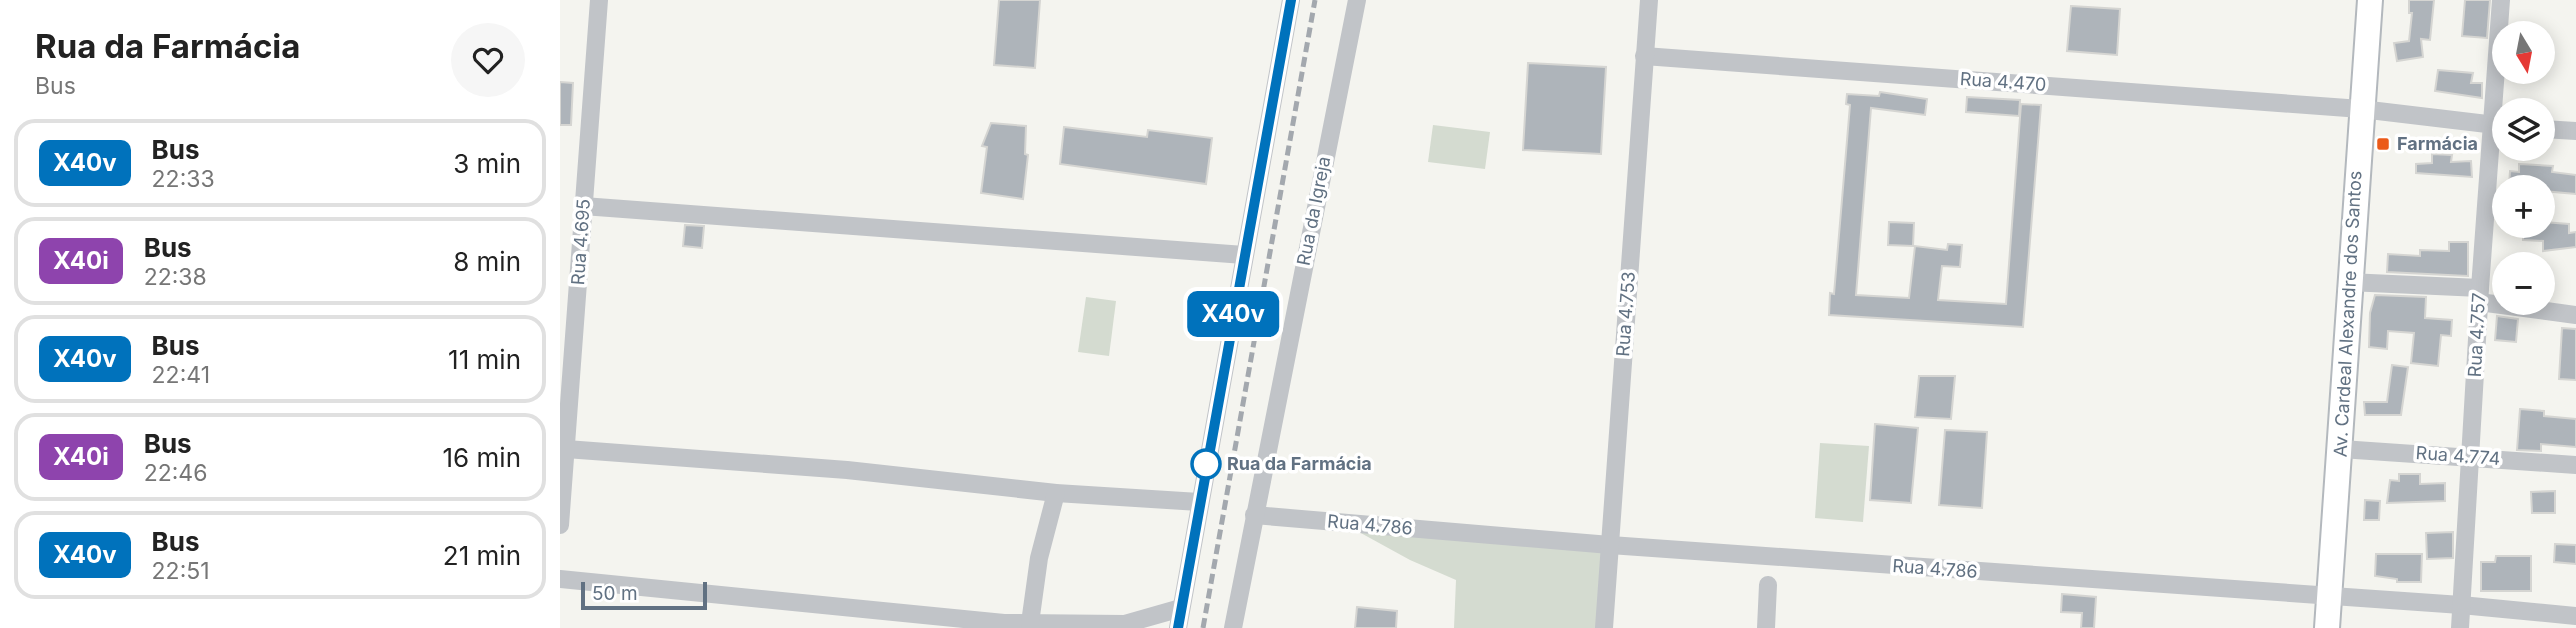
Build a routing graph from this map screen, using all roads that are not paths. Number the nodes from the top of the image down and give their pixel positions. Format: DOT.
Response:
graph roads {
  1 [pos="599,0"];
  2 [pos="1291,0"];
  3 [pos="1357,0"];
  4 [pos="1649,0"];
  5 [pos="2370,0"];
  6 [pos="2501,0"];
  7 [pos="1644,56"];
  8 [pos="2499,98"];
  9 [pos="2361,108"];
  10 [pos="2492,124"];
  11 [pos="2555,130"];
  12 [pos="2576,131"];
  13 [pos="2494,161"];
  14 [pos="583,206"];
  15 [pos="1244,255"];
  16 [pos="2348,282"];
  17 [pos="2479,295"];
  18 [pos="2576,315"];
  19 [pos="566,449"];
  20 [pos="2341,449"];
  21 [pos="2471,456"];
  22 [pos="2576,465"];
  23 [pos="1056,493"];
  24 [pos="1199,502"];
  25 [pos="1254,514"];
  26 [pos="560,525"];
  27 [pos="1610,545"];
  28 [pos="560,579"];
  29 [pos="1768,585"];
  30 [pos="2329,596"];
  31 [pos="2461,605"];
  32 [pos="1181,608"];
  33 [pos="2576,616"];
  34 [pos="1030,623"];
  35 [pos="1003,625"];
  36 [pos="1178,628"];
  37 [pos="1233,628"];
  38 [pos="1604,628"];
  39 [pos="1766,628"];
  40 [pos="2327,628"];
  41 [pos="2460,628"];
  1 -- 14 [label="street, Rua 4.695"];
  2 -- 15 [label="street"];
  3 -- 25 [label="street, Rua da Igreja"];
  4 -- 7 [label="street, Rua 4.753"];
  5 -- 9 [label="main road, Av. Cardeal Alexandre dos Santos"];
  6 -- 8 [label="street, Rua 4.757"];
  7 -- 9 [label="street, Rua 4.470"];
  7 -- 27 [label="street, Rua 4.753"];
  9 -- 10 [label="street, Rua 4.470"];
  9 -- 16 [label="main road, Av. Cardeal Alexandre dos Santos"];
  11 -- 12 [label="street"];
  13 -- 17 [label="street, Rua 4.757"];
  14 -- 15 [label="street"];
  14 -- 19 [label="street, Rua 4.695"];
  15 -- 24 [label="street"];
  16 -- 17 [label="street"];
  16 -- 20 [label="main road, Av. Cardeal Alexandre dos Santos"];
  17 -- 18 [label="street"];
  17 -- 21 [label="street, Rua 4.757"];
  19 -- 23 [label="street"];
  19 -- 26 [label="street, Rua 4.695"];
  20 -- 21 [label="street, Rua 4.774"];
  20 -- 30 [label="main road, Av. Cardeal Alexandre dos Santos"];
  21 -- 22 [label="street, Rua 4.774"];
  21 -- 31 [label="street, Rua 4.757"];
  23 -- 24 [label="street"];
  23 -- 34 [label="street"];
  24 -- 32 [label="street"];
  25 -- 27 [label="street, Rua 4.786"];
  25 -- 37 [label="street, Rua da Igreja"];
  27 -- 30 [label="street, Rua 4.786"];
  27 -- 38 [label="street, Rua 4.753"];
  28 -- 35 [label="street"];
  29 -- 39 [label="street"];
  30 -- 31 [label="street, Rua 4.786"];
  30 -- 40 [label="main road, Av. Cardeal Alexandre dos Santos"];
  31 -- 33 [label="street, Rua 4.786"];
  31 -- 41 [label="street, Rua 4.757"];
  32 -- 34 [label="street"];
  32 -- 36 [label="street"];
  34 -- 35 [label="street"];
}
